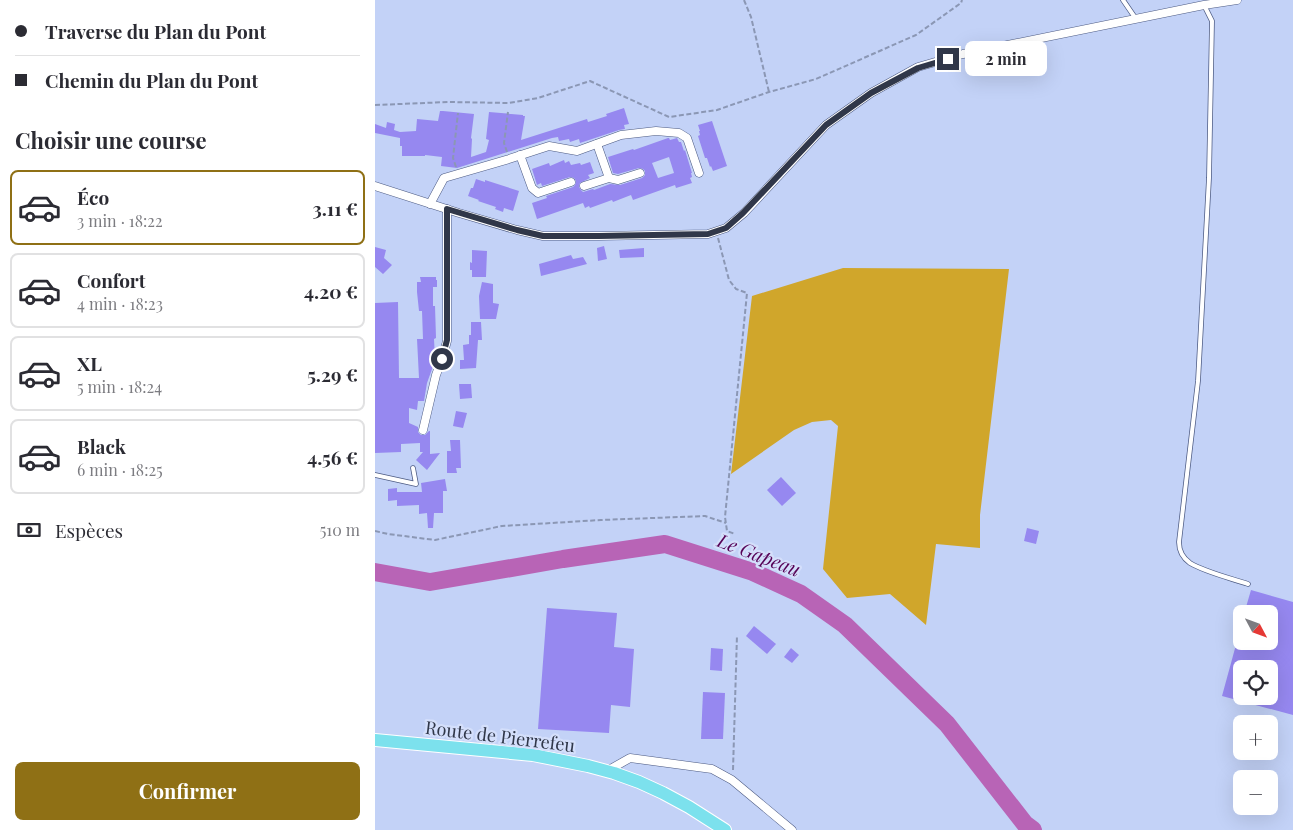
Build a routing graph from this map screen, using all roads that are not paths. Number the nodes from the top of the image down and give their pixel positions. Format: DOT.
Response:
graph roads {
  1 [pos="1123,0"];
  2 [pos="1237,0"];
  3 [pos="1204,5"];
  4 [pos="1136,19"];
  5 [pos="597,144"];
  6 [pos="520,156"];
  7 [pos="699,172"];
  8 [pos="641,173"];
  9 [pos="609,178"];
  10 [pos="571,182"];
  11 [pos="375,186"];
  12 [pos="584,186"];
  13 [pos="430,204"];
  14 [pos="447,209"];
  15 [pos="423,430"];
  16 [pos="413,468"];
  17 [pos="375,475"];
  18 [pos="1248,584"];
  19 [pos="375,740"];
  20 [pos="607,771"];
  21 [pos="725,830"];
  22 [pos="792,830"];
  1 -- 4 [label="lane"];
  2 -- 3 [label="street"];
  3 -- 4 [label="street"];
  3 -- 18 [label="lane"];
  4 -- 14 [label="street"];
  5 -- 6 [label="street"];
  5 -- 7 [label="street"];
  5 -- 9 [label="street"];
  6 -- 10 [label="street"];
  6 -- 13 [label="street"];
  8 -- 9 [label="street"];
  9 -- 12 [label="street"];
  11 -- 13 [label="street"];
  13 -- 14 [label="street"];
  14 -- 15 [label="street"];
  16 -- 17 [label="lane"];
  19 -- 20 [label="main road, Route de Pierrefeu"];
  20 -- 21 [label="main road, Route de Pierrefeu"];
  20 -- 22 [label="street"];
}
